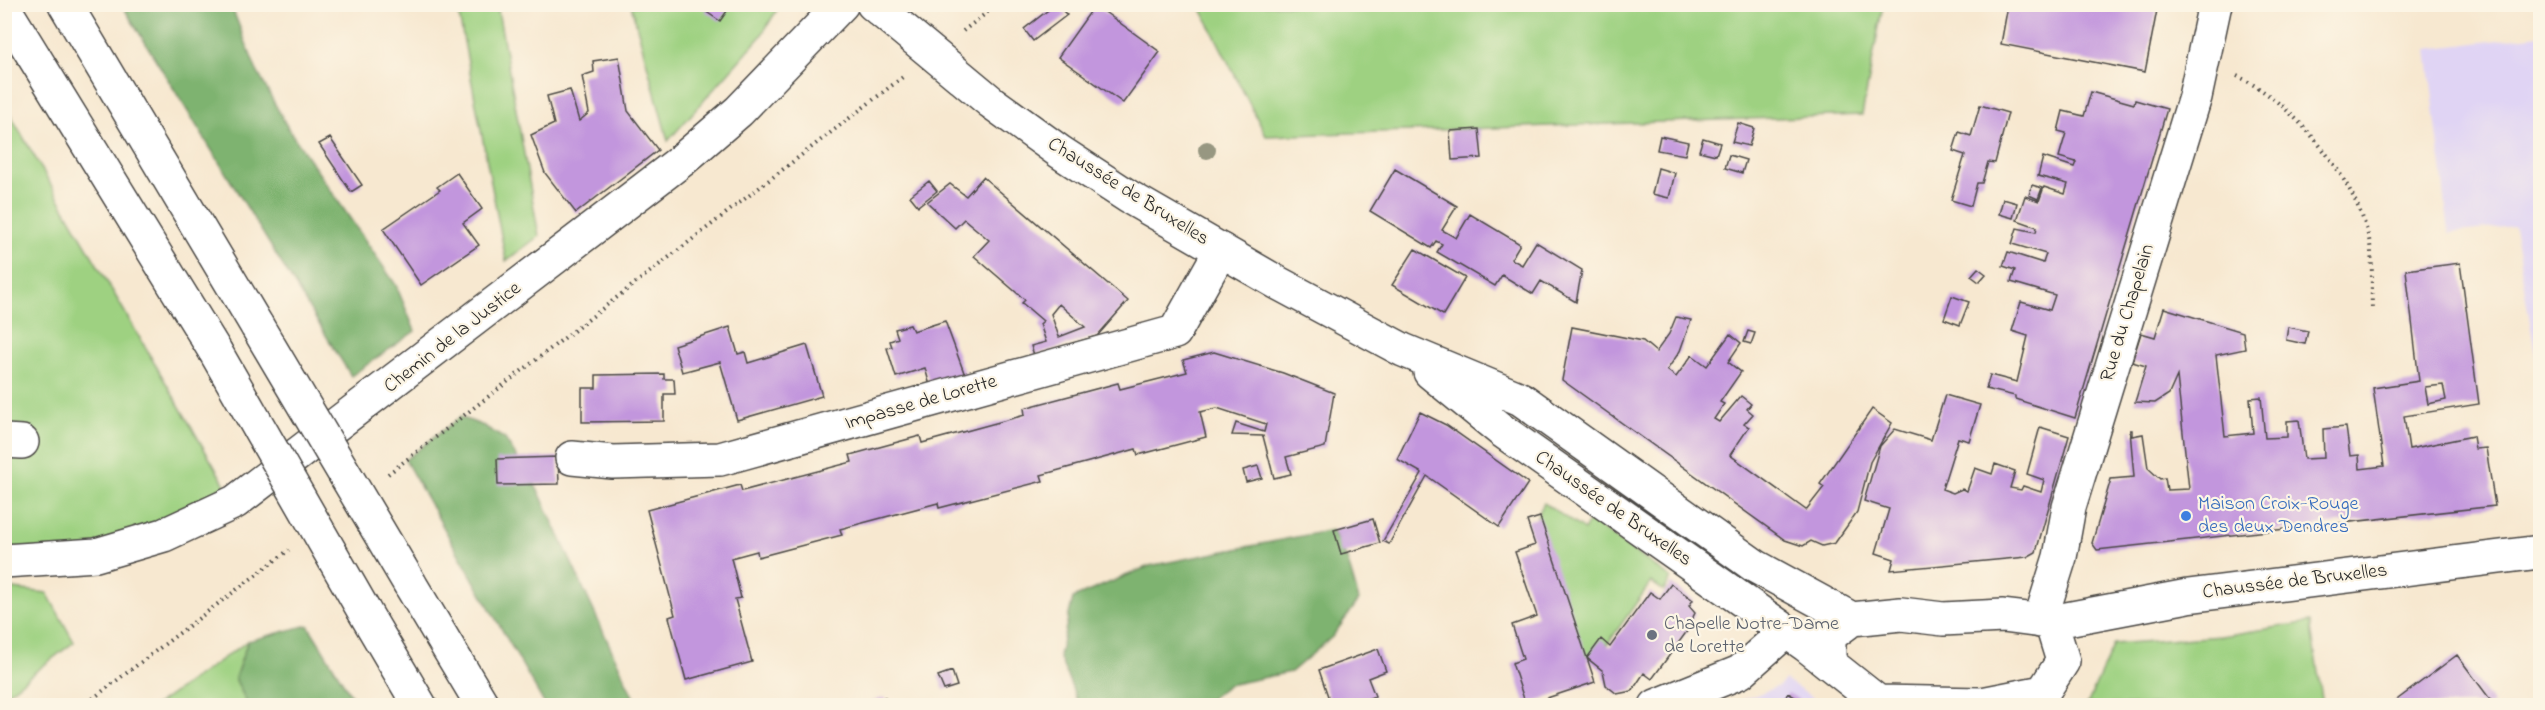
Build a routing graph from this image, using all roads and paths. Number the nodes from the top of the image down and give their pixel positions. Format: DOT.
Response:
graph roads {
  1 [pos="65,4"];
  2 [pos="842,4"];
  3 [pos="873,4"];
  4 [pos="998,4"];
  5 [pos="2215,4"];
  6 [pos="4,8"];
  7 [pos="931,55"];
  8 [pos="2201,67"];
  9 [pos="1221,250"];
  10 [pos="2372,308"];
  11 [pos="1403,350"];
  12 [pos="572,458"];
  13 [pos="386,476"];
  14 [pos="292,548"];
  15 [pos="2541,552"];
  16 [pos="4,561"];
  17 [pos="1852,619"];
  18 [pos="2046,622"];
  19 [pos="1786,631"];
  20 [pos="1829,662"];
  21 [pos="1881,704"];
  22 [pos="83,705"];
  23 [pos="420,705"];
  24 [pos="483,705"];
  25 [pos="1656,705"];
  1 -- 24 [label="main road, bridge"];
  2 -- 16 [label="main road, Chemin de la Justice"];
  3 -- 7 [label="main road, Chaussée de Bruxelles"];
  4 -- 7 [label="path"];
  5 -- 8 [label="main road, Rue du Chapelain"];
  6 -- 23 [label="main road, bridge"];
  7 -- 9 [label="main road, Chaussée de Bruxelles"];
  7 -- 13 [label="path"];
  8 -- 10 [label="path"];
  8 -- 18 [label="main road, Rue du Chapelain"];
  9 -- 11 [label="main road, Chaussée de Bruxelles"];
  9 -- 12 [label="main road, Impasse de Lorette"];
  11 -- 17 [label="main road, Chaussée de Bruxelles"];
  11 -- 19 [label="main road, Chaussée de Bruxelles"];
  14 -- 22 [label="path"];
  15 -- 18 [label="main road, Chaussée de Bruxelles"];
  17 -- 18 [label="main road, Chaussée de Bruxelles"];
  17 -- 20 [label="main road"];
  18 -- 21 [label="main road, Chaussée de Bruxelles"];
  19 -- 20 [label="main road, Chaussée de Bruxelles"];
  19 -- 25 [label="main road"];
  20 -- 21 [label="main road, Chaussée de Bruxelles"];
}
